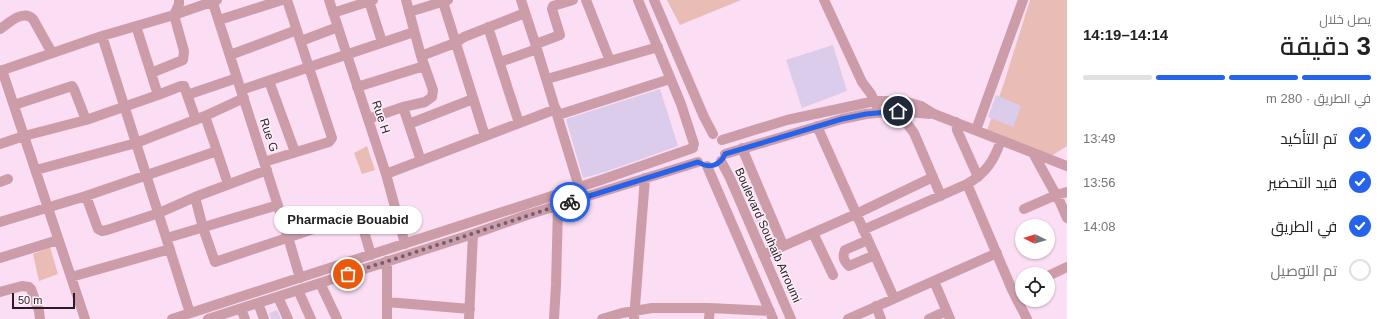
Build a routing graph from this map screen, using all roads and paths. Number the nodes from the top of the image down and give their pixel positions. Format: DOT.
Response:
graph roads {
  1 [pos="179,0"];
  2 [pos="282,0"];
  3 [pos="287,0"];
  4 [pos="329,0"];
  5 [pos="406,0"];
  6 [pos="521,0"];
  7 [pos="573,0"];
  8 [pos="586,0"];
  9 [pos="638,0"];
  10 [pos="654,0"];
  11 [pos="824,0"];
  12 [pos="1023,0"];
  13 [pos="214,1"];
  14 [pos="371,1"];
  15 [pos="446,1"];
  16 [pos="559,2"];
  17 [pos="410,12"];
  18 [pos="525,13"];
  19 [pos="333,14"];
  20 [pos="174,15"];
  21 [pos="219,20"];
  22 [pos="136,26"];
  23 [pos="338,27"];
  24 [pos="488,27"];
  25 [pos="0,29"];
  26 [pos="297,30"];
  27 [pos="414,32"];
  28 [pos="102,36"];
  29 [pos="300,41"];
  30 [pos="382,42"];
  31 [pos="455,43"];
  32 [pos="537,46"];
  33 [pos="658,47"];
  34 [pos="52,53"];
  35 [pos="346,54"];
  36 [pos="230,55"];
  37 [pos="421,56"];
  38 [pos="610,61"];
  39 [pos="500,62"];
  40 [pos="424,66"];
  41 [pos="309,67"];
  42 [pos="1,70"];
  43 [pos="151,73"];
  44 [pos="238,78"];
  45 [pos="670,79"];
  46 [pos="269,80"];
  47 [pos="547,80"];
  48 [pos="862,82"];
  49 [pos="357,87"];
  50 [pos="242,94"];
  51 [pos="158,95"];
  52 [pos="187,95"];
  53 [pos="473,99"];
  54 [pos="875,101"];
  55 [pos="863,102"];
  56 [pos="14,105"];
  57 [pos="125,107"];
  58 [pos="403,108"];
  59 [pos="898,111"];
  60 [pos="557,112"];
  61 [pos="878,112"];
  62 [pos="866,114"];
  63 [pos="934,114"];
  64 [pos="201,118"];
  65 [pos="368,119"];
  66 [pos="86,120"];
  67 [pos="956,122"];
  68 [pos="519,123"];
  69 [pos="409,124"];
  70 [pos="817,126"];
  71 [pos="976,130"];
  72 [pos="713,134"];
  73 [pos="24,136"];
  74 [pos="484,136"];
  75 [pos="722,140"];
  76 [pos="1001,140"];
  77 [pos="136,143"];
  78 [pos="0,144"];
  79 [pos="694,146"];
  80 [pos="742,148"];
  81 [pos="217,151"];
  82 [pos="294,152"];
  83 [pos="1034,153"];
  84 [pos="723,157"];
  85 [pos="421,161"];
  86 [pos="703,164"];
  87 [pos="266,166"];
  88 [pos="1067,166"];
  89 [pos="36,170"];
  90 [pos="386,174"];
  91 [pos="147,176"];
  92 [pos="933,177"];
  93 [pos="978,177"];
  94 [pos="645,178"];
  95 [pos="228,184"];
  96 [pos="967,184"];
  97 [pos="579,187"];
  98 [pos="1067,192"];
  99 [pos="1056,195"];
  100 [pos="86,196"];
  101 [pos="941,196"];
  102 [pos="195,197"];
  103 [pos="278,205"];
  104 [pos="558,206"];
  105 [pos="47,207"];
  106 [pos="1024,209"];
  107 [pos="159,213"];
  108 [pos="856,214"];
  109 [pos="1067,218"];
  110 [pos="0,222"];
  111 [pos="203,228"];
  112 [pos="863,230"];
  113 [pos="813,233"];
  114 [pos="473,234"];
  115 [pos="288,237"];
  116 [pos="167,238"];
  117 [pos="58,240"];
  118 [pos="868,240"];
  119 [pos="405,244"];
  120 [pos="783,245"];
  121 [pos="170,249"];
  122 [pos="997,253"];
  123 [pos="371,255"];
  124 [pos="763,255"];
  125 [pos="875,255"];
  126 [pos="0,258"];
  127 [pos="387,261"];
  128 [pos="1067,268"];
  129 [pos="1055,273"];
  130 [pos="833,275"];
  131 [pos="71,277"];
  132 [pos="300,278"];
  133 [pos="934,281"];
  134 [pos="320,283"];
  135 [pos="1015,288"];
  136 [pos="298,290"];
  137 [pos="0,292"];
  138 [pos="278,297"];
  139 [pos="894,298"];
  140 [pos="387,302"];
  141 [pos="258,303"];
  142 [pos="876,306"];
  143 [pos="1023,307"];
  144 [pos="710,308"];
  145 [pos="241,309"];
  146 [pos="190,313"];
  147 [pos="469,314"];
  148 [pos="634,315"];
  149 [pos="772,315"];
  150 [pos="948,315"];
  151 [pos="218,317"];
  152 [pos="40,319"];
  153 [pos="85,319"];
  154 [pos="172,319"];
  155 [pos="208,319"];
  156 [pos="245,319"];
  157 [pos="264,319"];
  158 [pos="288,319"];
  159 [pos="311,319"];
  160 [pos="337,319"];
  161 [pos="387,319"];
  162 [pos="554,319"];
  163 [pos="602,319"];
  164 [pos="710,319"];
  165 [pos="791,319"];
  166 [pos="848,319"];
  167 [pos="881,319"];
  168 [pos="929,319"];
  169 [pos="1027,319"];
  1 -- 20 [label="street"];
  2 -- 21 [label="street"];
  3 -- 26 [label="street"];
  4 -- 19 [label="street, Rue H"];
  5 -- 17 [label="street"];
  6 -- 18 [label="street"];
  7 -- 16 [label="street"];
  8 -- 38 [label="street"];
  9 -- 33 [label="street"];
  10 -- 72 [label="street"];
  11 -- 48 [label="street"];
  12 -- 71 [label="street"];
  13 -- 20 [label="street"];
  13 -- 21 [label="street, Rue G"];
  14 -- 19 [label="street"];
  14 -- 30 [label="street"];
  15 -- 17 [label="street"];
  15 -- 31 [label="street"];
  16 -- 32 [label="street"];
  17 -- 27 [label="street"];
  18 -- 24 [label="street"];
  18 -- 32 [label="street"];
  19 -- 23 [label="street, Rue H"];
  20 -- 22 [label="street"];
  20 -- 43 [label="street"];
  21 -- 36 [label="street, Rue G"];
  22 -- 28 [label="street"];
  22 -- 43 [label="street"];
  23 -- 29 [label="street"];
  23 -- 35 [label="street, Rue H"];
  24 -- 31 [label="street"];
  24 -- 39 [label="street"];
  25 -- 34 [label="street"];
  26 -- 29 [label="street"];
  26 -- 36 [label="street"];
  27 -- 30 [label="street"];
  27 -- 37 [label="street"];
  28 -- 34 [label="street"];
  28 -- 57 [label="street"];
  29 -- 41 [label="street"];
  30 -- 35 [label="street"];
  31 -- 37 [label="street"];
  31 -- 53 [label="street"];
  32 -- 39 [label="street"];
  32 -- 47 [label="street"];
  33 -- 38 [label="street"];
  33 -- 45 [label="street"];
  34 -- 42 [label="street"];
  35 -- 41 [label="street"];
  35 -- 49 [label="street, Rue H"];
  36 -- 44 [label="street, Rue G"];
  37 -- 40 [label="street"];
  38 -- 47 [label="street"];
  39 -- 68 [label="street"];
  40 -- 49 [label="street"];
  40 -- 58 [label="street"];
  41 -- 46 [label="street"];
  41 -- 82 [label="street"];
  42 -- 56 [label="street"];
  43 -- 51 [label="street"];
  44 -- 50 [label="street, Rue G"];
  44 -- 52 [label="street"];
  45 -- 60 [label="street"];
  45 -- 79 [label="street"];
  46 -- 50 [label="street"];
  46 -- 82 [label="street"];
  47 -- 60 [label="street"];
  48 -- 54 [label="street"];
  48 -- 55 [label="street"];
  49 -- 65 [label="street, Rue H"];
  50 -- 64 [label="street"];
  50 -- 87 [label="street, Rue G"];
  51 -- 52 [label="street"];
  51 -- 57 [label="street"];
  52 -- 64 [label="street"];
  53 -- 69 [label="street"];
  53 -- 74 [label="street"];
  54 -- 55 [label="street"];
  54 -- 61 [label="street"];
  54 -- 63 [label="street"];
  55 -- 62 [label="street"];
  55 -- 75 [label="street"];
  56 -- 66 [label="street"];
  56 -- 73 [label="street"];
  57 -- 66 [label="street"];
  57 -- 77 [label="street"];
  58 -- 65 [label="street"];
  58 -- 69 [label="street"];
  59 -- 61 [label="street"];
  59 -- 63 [label="street"];
  59 -- 92 [label="street"];
  60 -- 68 [label="street"];
  60 -- 97 [label="street"];
  61 -- 62 [label="street"];
  62 -- 70 [label="street"];
  63 -- 67 [label="street"];
  64 -- 77 [label="street"];
  64 -- 81 [label="street"];
  65 -- 90 [label="street, Rue H"];
  66 -- 73 [label="street"];
  67 -- 71 [label="street"];
  67 -- 93 [label="street"];
  68 -- 74 [label="street"];
  69 -- 85 [label="street"];
  70 -- 80 [label="street"];
  70 -- 108 [label="street"];
  71 -- 76 [label="street"];
  72 -- 75 [label="street"];
  72 -- 79 [label="street"];
  73 -- 78 [label="street"];
  73 -- 89 [label="street"];
  74 -- 85 [label="street"];
  75 -- 84 [label="street"];
  76 -- 83 [label="street"];
  76 -- 93 [label="street"];
  77 -- 89 [label="street"];
  77 -- 91 [label="street"];
  79 -- 86 [label="street"];
  79 -- 97 [label="street"];
  80 -- 84 [label="street"];
  80 -- 120 [label="street"];
  81 -- 91 [label="street"];
  81 -- 95 [label="street"];
  82 -- 87 [label="street"];
  83 -- 88 [label="street"];
  83 -- 99 [label="street"];
  84 -- 86 [label="street"];
  84 -- 124 [label="street, Boulevard Souhaib Arroumi"];
  85 -- 90 [label="street"];
  86 -- 94 [label="street"];
  86 -- 149 [label="street"];
  87 -- 95 [label="street"];
  87 -- 103 [label="street, Rue G"];
  89 -- 105 [label="street"];
  90 -- 119 [label="street, Rue H"];
  91 -- 100 [label="street"];
  91 -- 107 [label="street"];
  92 -- 101 [label="street"];
  92 -- 108 [label="street"];
  93 -- 96 [label="street"];
  94 -- 104 [label="street"];
  94 -- 148 [label="street"];
  95 -- 102 [label="street"];
  96 -- 101 [label="street"];
  96 -- 122 [label="street"];
  97 -- 119 [label="street"];
  98 -- 99 [label="street"];
  99 -- 106 [label="street"];
  99 -- 109 [label="street"];
  100 -- 105 [label="street"];
  100 -- 107 [label="street"];
  101 -- 112 [label="street"];
  102 -- 107 [label="street"];
  102 -- 111 [label="street"];
  103 -- 111 [label="street"];
  103 -- 115 [label="street, Rue G"];
  104 -- 114 [label="street"];
  104 -- 162 [label="street"];
  105 -- 110 [label="street"];
  105 -- 117 [label="street"];
  107 -- 116 [label="street"];
  108 -- 112 [label="street"];
  108 -- 113 [label="street"];
  111 -- 115 [label="street"];
  111 -- 116 [label="street"];
  112 -- 118 [label="street"];
  113 -- 120 [label="street"];
  113 -- 130 [label="street"];
  114 -- 127 [label="street"];
  114 -- 147 [label="street"];
  115 -- 123 [label="street"];
  115 -- 132 [label="street, Rue G"];
  116 -- 121 [label="street"];
  117 -- 126 [label="street"];
  117 -- 131 [label="street"];
  118 -- 125 [label="street"];
  118 -- 125 [label="street"];
  119 -- 123 [label="street"];
  120 -- 124 [label="street"];
  121 -- 131 [label="street"];
  121 -- 146 [label="street"];
  122 -- 133 [label="street"];
  122 -- 135 [label="street"];
  123 -- 132 [label="street"];
  124 -- 165 [label="street, Boulevard Souhaib Arroumi"];
  125 -- 139 [label="street"];
  127 -- 134 [label="street"];
  127 -- 140 [label="street"];
  128 -- 129 [label="street"];
  131 -- 153 [label="street"];
  132 -- 146 [label="street"];
  133 -- 139 [label="street"];
  133 -- 150 [label="street"];
  134 -- 136 [label="street"];
  134 -- 160 [label="street"];
  136 -- 138 [label="street"];
  136 -- 159 [label="street"];
  137 -- 152 [label="street"];
  138 -- 141 [label="street"];
  138 -- 158 [label="street"];
  139 -- 142 [label="street"];
  140 -- 147 [label="street"];
  140 -- 161 [label="street"];
  141 -- 145 [label="street"];
  141 -- 157 [label="street"];
  142 -- 166 [label="street"];
  142 -- 167 [label="street"];
  143 -- 169 [label="street"];
  144 -- 148 [label="street"];
  144 -- 149 [label="street"];
  144 -- 164 [label="street"];
  145 -- 151 [label="street"];
  145 -- 156 [label="street"];
  146 -- 154 [label="street"];
  148 -- 163 [label="street"];
  150 -- 168 [label="street"];
  151 -- 155 [label="street"];
}
